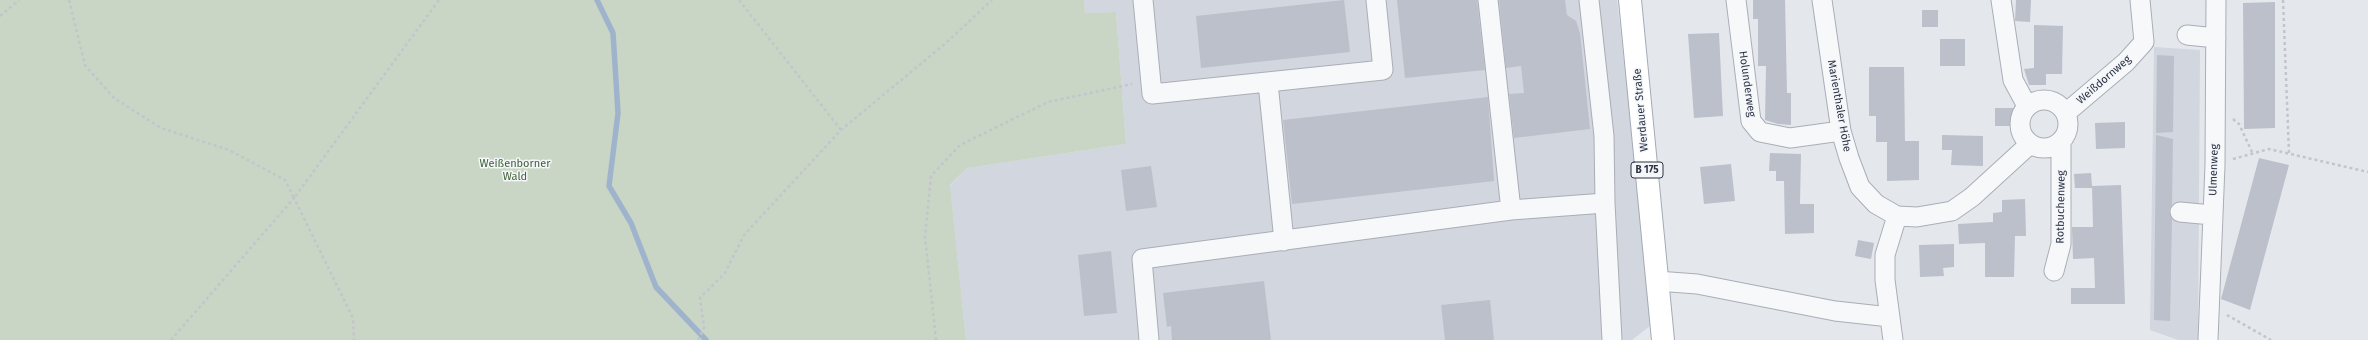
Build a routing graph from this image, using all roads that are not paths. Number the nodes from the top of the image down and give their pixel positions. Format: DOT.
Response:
graph roads {
  1 [pos="1143,0"];
  2 [pos="1146,0"];
  3 [pos="1376,0"];
  4 [pos="1488,0"];
  5 [pos="1589,0"];
  6 [pos="1630,0"];
  7 [pos="1736,0"];
  8 [pos="1822,0"];
  9 [pos="2001,0"];
  10 [pos="2140,0"];
  11 [pos="2216,0"];
  12 [pos="2187,35"];
  13 [pos="2216,38"];
  14 [pos="1268,83"];
  15 [pos="2027,106"];
  16 [pos="2067,112"];
  17 [pos="1842,131"];
  18 [pos="2061,143"];
  19 [pos="2030,144"];
  20 [pos="1604,203"];
  21 [pos="1511,210"];
  22 [pos="2180,212"];
  23 [pos="2212,215"];
  24 [pos="1897,216"];
  25 [pos="1284,241"];
  26 [pos="2054,271"];
  27 [pos="1657,282"];
  28 [pos="1890,317"];
  29 [pos="1659,339"];
  30 [pos="1149,340"];
  31 [pos="1612,340"];
  32 [pos="1893,340"];
  33 [pos="2208,340"];
  1 -- 2 [label="street"];
  1 -- 14 [label="street"];
  3 -- 14 [label="street"];
  4 -- 21 [label="street"];
  5 -- 20 [label="street"];
  6 -- 27 [label="main road, Werdauer Straße / B 175"];
  7 -- 17 [label="street, Holunderweg"];
  8 -- 17 [label="street, Marienthaler Höhe"];
  9 -- 15 [label="street"];
  10 -- 16 [label="street, Weißdornweg"];
  11 -- 13 [label="street, Ulmenweg"];
  12 -- 13 [label="street"];
  13 -- 23 [label="street, Ulmenweg"];
  14 -- 25 [label="street"];
  15 -- 16 [label="street"];
  15 -- 19 [label="street"];
  16 -- 18 [label="street"];
  17 -- 24 [label="street, Marienthaler Höhe"];
  18 -- 19 [label="street"];
  18 -- 26 [label="street, Rotbuchenweg"];
  19 -- 24 [label="street, Marienthaler Höhe"];
  20 -- 21 [label="street"];
  20 -- 31 [label="street"];
  21 -- 25 [label="street"];
  22 -- 23 [label="street"];
  23 -- 33 [label="street, Ulmenweg"];
  24 -- 28 [label="street"];
  25 -- 30 [label="street"];
  27 -- 28 [label="street"];
  27 -- 29 [label="main road, Werdauer Straße / B 175"];
  28 -- 32 [label="street"];
}
